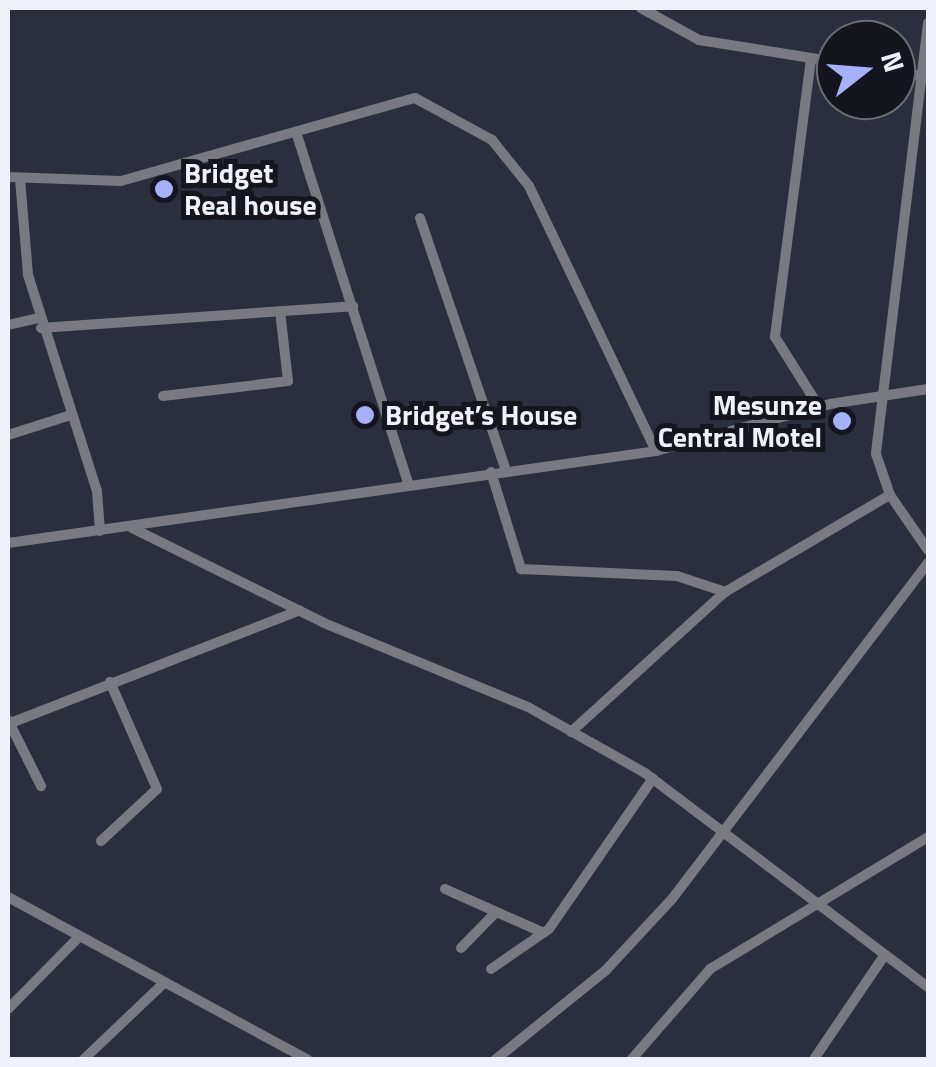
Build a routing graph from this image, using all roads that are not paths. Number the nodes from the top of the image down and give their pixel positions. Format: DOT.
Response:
graph roads {
  1 [pos="641,8"];
  2 [pos="928,23"];
  3 [pos="811,59"];
  4 [pos="816,60"];
  5 [pos="926,77"];
  6 [pos="296,135"];
  7 [pos="8,177"];
  8 [pos="20,179"];
  9 [pos="420,218"];
  10 [pos="353,306"];
  11 [pos="280,311"];
  12 [pos="40,323"];
  13 [pos="8,325"];
  14 [pos="928,389"];
  15 [pos="883,394"];
  16 [pos="163,396"];
  17 [pos="819,407"];
  18 [pos="71,415"];
  19 [pos="8,435"];
  20 [pos="656,451"];
  21 [pos="506,470"];
  22 [pos="490,472"];
  23 [pos="408,482"];
  24 [pos="890,495"];
  25 [pos="131,528"];
  26 [pos="100,531"];
  27 [pos="8,543"];
  28 [pos="928,550"];
  29 [pos="928,563"];
  30 [pos="725,592"];
  31 [pos="300,610"];
  32 [pos="110,682"];
  33 [pos="8,722"];
  34 [pos="572,732"];
  35 [pos="653,778"];
  36 [pos="40,786"];
  37 [pos="725,828"];
  38 [pos="928,837"];
  39 [pos="101,840"];
  40 [pos="445,890"];
  41 [pos="8,896"];
  42 [pos="814,905"];
  43 [pos="496,912"];
  44 [pos="544,932"];
  45 [pos="80,937"];
  46 [pos="461,948"];
  47 [pos="882,959"];
  48 [pos="491,969"];
  49 [pos="166,982"];
  50 [pos="928,987"];
  51 [pos="8,1009"];
  52 [pos="814,1059"];
  53 [pos="83,1060"];
  54 [pos="308,1060"];
  55 [pos="495,1060"];
  56 [pos="631,1060"];
  1 -- 3 [label="street"];
  2 -- 5 [label="street"];
  3 -- 4 [label="street"];
  3 -- 17 [label="street"];
  5 -- 15 [label="street"];
  6 -- 8 [label="street"];
  6 -- 10 [label="street"];
  6 -- 20 [label="street"];
  7 -- 8 [label="street"];
  8 -- 12 [label="street"];
  9 -- 21 [label="street"];
  10 -- 11 [label="street"];
  10 -- 23 [label="street"];
  11 -- 12 [label="street"];
  11 -- 16 [label="street"];
  12 -- 13 [label="street"];
  12 -- 18 [label="street"];
  14 -- 15 [label="street"];
  15 -- 17 [label="street"];
  15 -- 24 [label="street"];
  17 -- 20 [label="street"];
  18 -- 19 [label="street"];
  18 -- 26 [label="street"];
  20 -- 21 [label="street"];
  21 -- 22 [label="street"];
  22 -- 23 [label="street"];
  22 -- 30 [label="street"];
  23 -- 25 [label="street"];
  24 -- 28 [label="street"];
  24 -- 30 [label="street"];
  25 -- 26 [label="street"];
  25 -- 31 [label="street"];
  26 -- 27 [label="street"];
  29 -- 37 [label="street"];
  30 -- 34 [label="street"];
  31 -- 32 [label="street"];
  31 -- 34 [label="street"];
  32 -- 33 [label="street"];
  32 -- 39 [label="street"];
  33 -- 36 [label="street"];
  34 -- 35 [label="street"];
  35 -- 37 [label="street"];
  35 -- 44 [label="street"];
  37 -- 42 [label="street"];
  37 -- 55 [label="street"];
  38 -- 42 [label="street"];
  40 -- 43 [label="street"];
  41 -- 45 [label="street"];
  42 -- 47 [label="street"];
  42 -- 56 [label="street"];
  43 -- 44 [label="street"];
  43 -- 46 [label="street"];
  44 -- 48 [label="street"];
  45 -- 49 [label="street"];
  45 -- 51 [label="street"];
  47 -- 50 [label="street"];
  47 -- 52 [label="street"];
  49 -- 53 [label="street"];
  49 -- 54 [label="street"];
}
